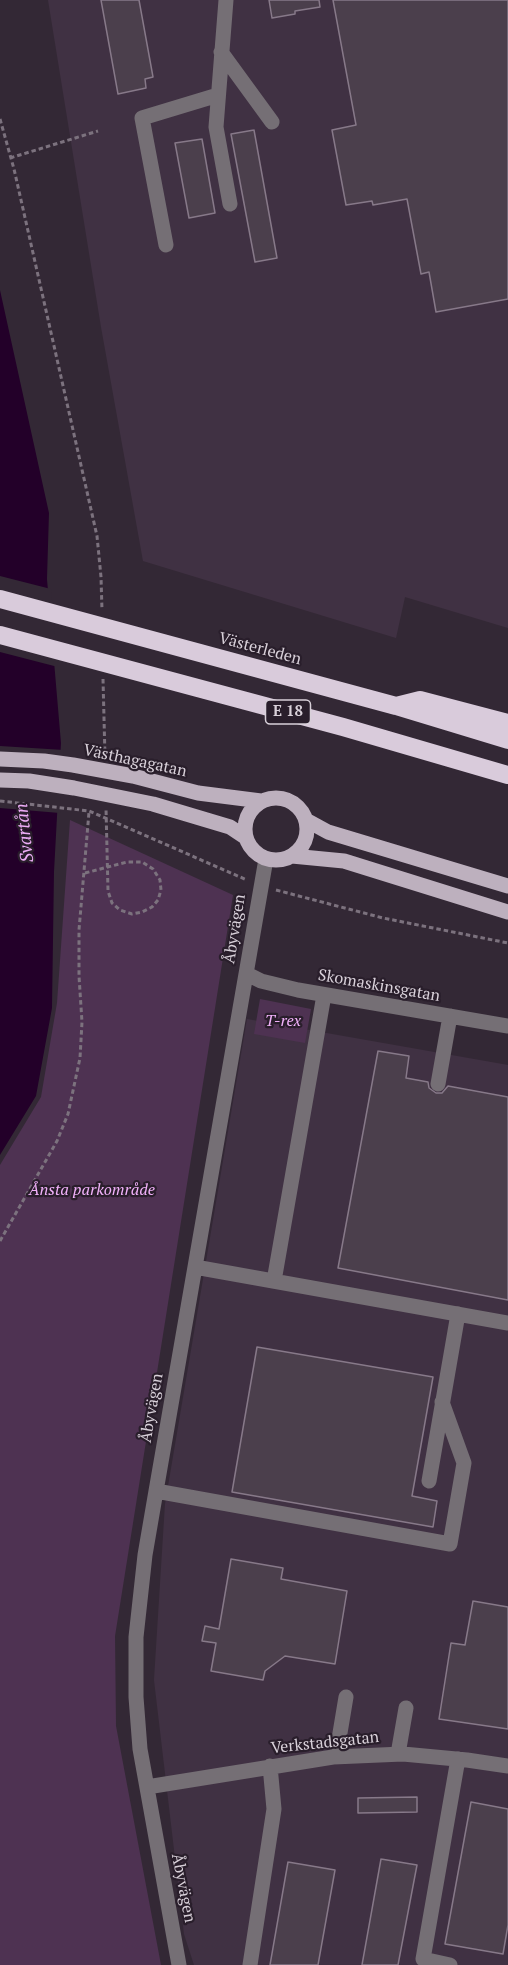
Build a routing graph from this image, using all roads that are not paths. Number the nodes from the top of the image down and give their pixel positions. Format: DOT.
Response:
graph roads {
  1 [pos="226,0"];
  2 [pos="221,52"];
  3 [pos="218,95"];
  4 [pos="272,122"];
  5 [pos="230,204"];
  6 [pos="166,245"];
  7 [pos="0,599"];
  8 [pos="0,634"];
  9 [pos="396,706"];
  10 [pos="508,723"];
  11 [pos="508,740"];
  12 [pos="0,759"];
  13 [pos="508,775"];
  14 [pos="0,780"];
  15 [pos="261,801"];
  16 [pos="306,820"];
  17 [pos="245,837"];
  18 [pos="292,856"];
  19 [pos="266,859"];
  20 [pos="508,886"];
  21 [pos="508,912"];
  22 [pos="247,974"];
  23 [pos="324,995"];
  24 [pos="450,1016"];
  25 [pos="508,1026"];
  26 [pos="438,1084"];
  27 [pos="195,1267"];
  28 [pos="274,1281"];
  29 [pos="458,1314"];
  30 [pos="508,1323"];
  31 [pos="442,1401"];
  32 [pos="429,1481"];
  33 [pos="156,1491"];
  34 [pos="346,1697"];
  35 [pos="406,1708"];
  36 [pos="398,1754"];
  37 [pos="336,1757"];
  38 [pos="458,1759"];
  39 [pos="270,1766"];
  40 [pos="508,1766"];
  41 [pos="147,1787"];
  42 [pos="179,1965"];
  43 [pos="250,1965"];
  44 [pos="450,1965"];
  1 -- 2 [label="street"];
  2 -- 3 [label="street"];
  2 -- 4 [label="street"];
  3 -- 5 [label="street"];
  3 -- 6 [label="street"];
  7 -- 9 [label="highway, Västerleden / E 18"];
  8 -- 13 [label="highway, E 18"];
  9 -- 10 [label="highway, E 18"];
  9 -- 11 [label="highway, Västerleden / E 18"];
  12 -- 15 [label="main road, Västhagagatan"];
  14 -- 17 [label="main road"];
  15 -- 16 [label="main road"];
  15 -- 17 [label="main road"];
  16 -- 18 [label="main road"];
  16 -- 20 [label="main road"];
  17 -- 19 [label="main road"];
  18 -- 19 [label="main road"];
  18 -- 21 [label="main road"];
  19 -- 22 [label="street, Åbyvägen"];
  22 -- 23 [label="street, Skomaskinsgatan"];
  22 -- 27 [label="street, Åbyvägen"];
  23 -- 24 [label="street, Skomaskinsgatan"];
  23 -- 28 [label="street"];
  24 -- 25 [label="street, Skomaskinsgatan"];
  24 -- 26 [label="street"];
  27 -- 28 [label="street"];
  27 -- 33 [label="street, Åbyvägen"];
  28 -- 29 [label="street"];
  29 -- 30 [label="street"];
  29 -- 31 [label="street"];
  31 -- 32 [label="street"];
  31 -- 33 [label="street"];
  33 -- 41 [label="street, Åbyvägen"];
  34 -- 37 [label="street"];
  35 -- 36 [label="street"];
  36 -- 37 [label="street, Verkstadsgatan"];
  36 -- 38 [label="street, Verkstadsgatan"];
  37 -- 39 [label="street, Verkstadsgatan"];
  38 -- 40 [label="street, Verkstadsgatan"];
  38 -- 44 [label="street"];
  39 -- 41 [label="street, Verkstadsgatan"];
  39 -- 43 [label="street"];
  41 -- 42 [label="street, Åbyvägen"];
}
